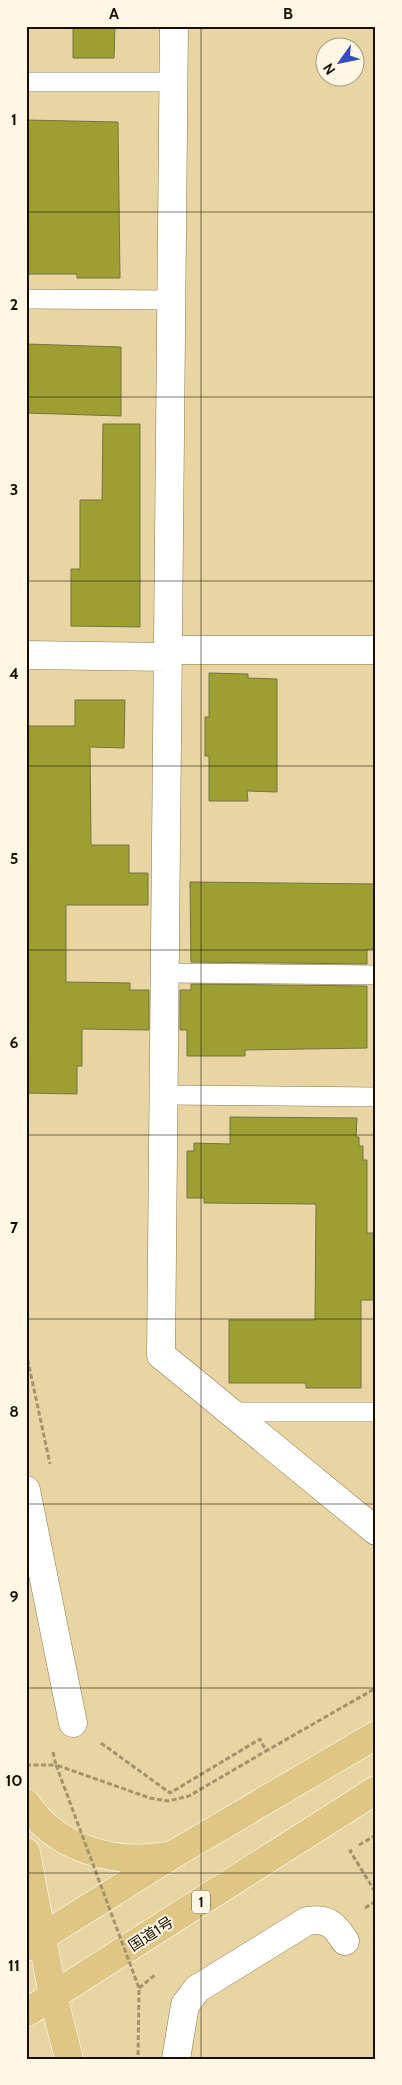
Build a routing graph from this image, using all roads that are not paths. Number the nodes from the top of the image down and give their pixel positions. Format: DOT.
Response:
graph roads {
  1 [pos="174,26"];
  2 [pos="26,82"];
  3 [pos="173,82"];
  4 [pos="26,299"];
  5 [pos="171,300"];
  6 [pos="376,650"];
  7 [pos="168,653"];
  8 [pos="26,655"];
  9 [pos="165,974"];
  10 [pos="376,975"];
  11 [pos="164,1094"];
  12 [pos="376,1097"];
  13 [pos="228,1412"];
  14 [pos="376,1412"];
  15 [pos="26,1490"];
  16 [pos="376,1531"];
  17 [pos="74,1723"];
  18 [pos="376,1735"];
  19 [pos="376,1790"];
  20 [pos="26,1804"];
  21 [pos="26,1852"];
  22 [pos="174,1854"];
  23 [pos="345,1941"];
  24 [pos="31,1947"];
  25 [pos="53,1996"];
  26 [pos="26,2013"];
  27 [pos="69,2059"];
  28 [pos="176,2059"];
  1 -- 3 [label="street"];
  2 -- 3 [label="lane"];
  3 -- 5 [label="street"];
  4 -- 5 [label="lane"];
  5 -- 7 [label="street"];
  6 -- 7 [label="street"];
  7 -- 8 [label="street"];
  7 -- 9 [label="street"];
  9 -- 10 [label="lane"];
  9 -- 11 [label="street"];
  11 -- 12 [label="lane"];
  11 -- 13 [label="street"];
  13 -- 14 [label="lane"];
  13 -- 16 [label="street"];
  15 -- 17 [label="street"];
  18 -- 22 [label="highway"];
  19 -- 25 [label="highway, 国道1号 / 1"];
  20 -- 22 [label="highway"];
  21 -- 24 [label="highway"];
  22 -- 24 [label="highway"];
  23 -- 28 [label="street"];
  24 -- 25 [label="highway"];
  25 -- 26 [label="highway, 国道1号 / 1"];
  25 -- 27 [label="highway"];
}
